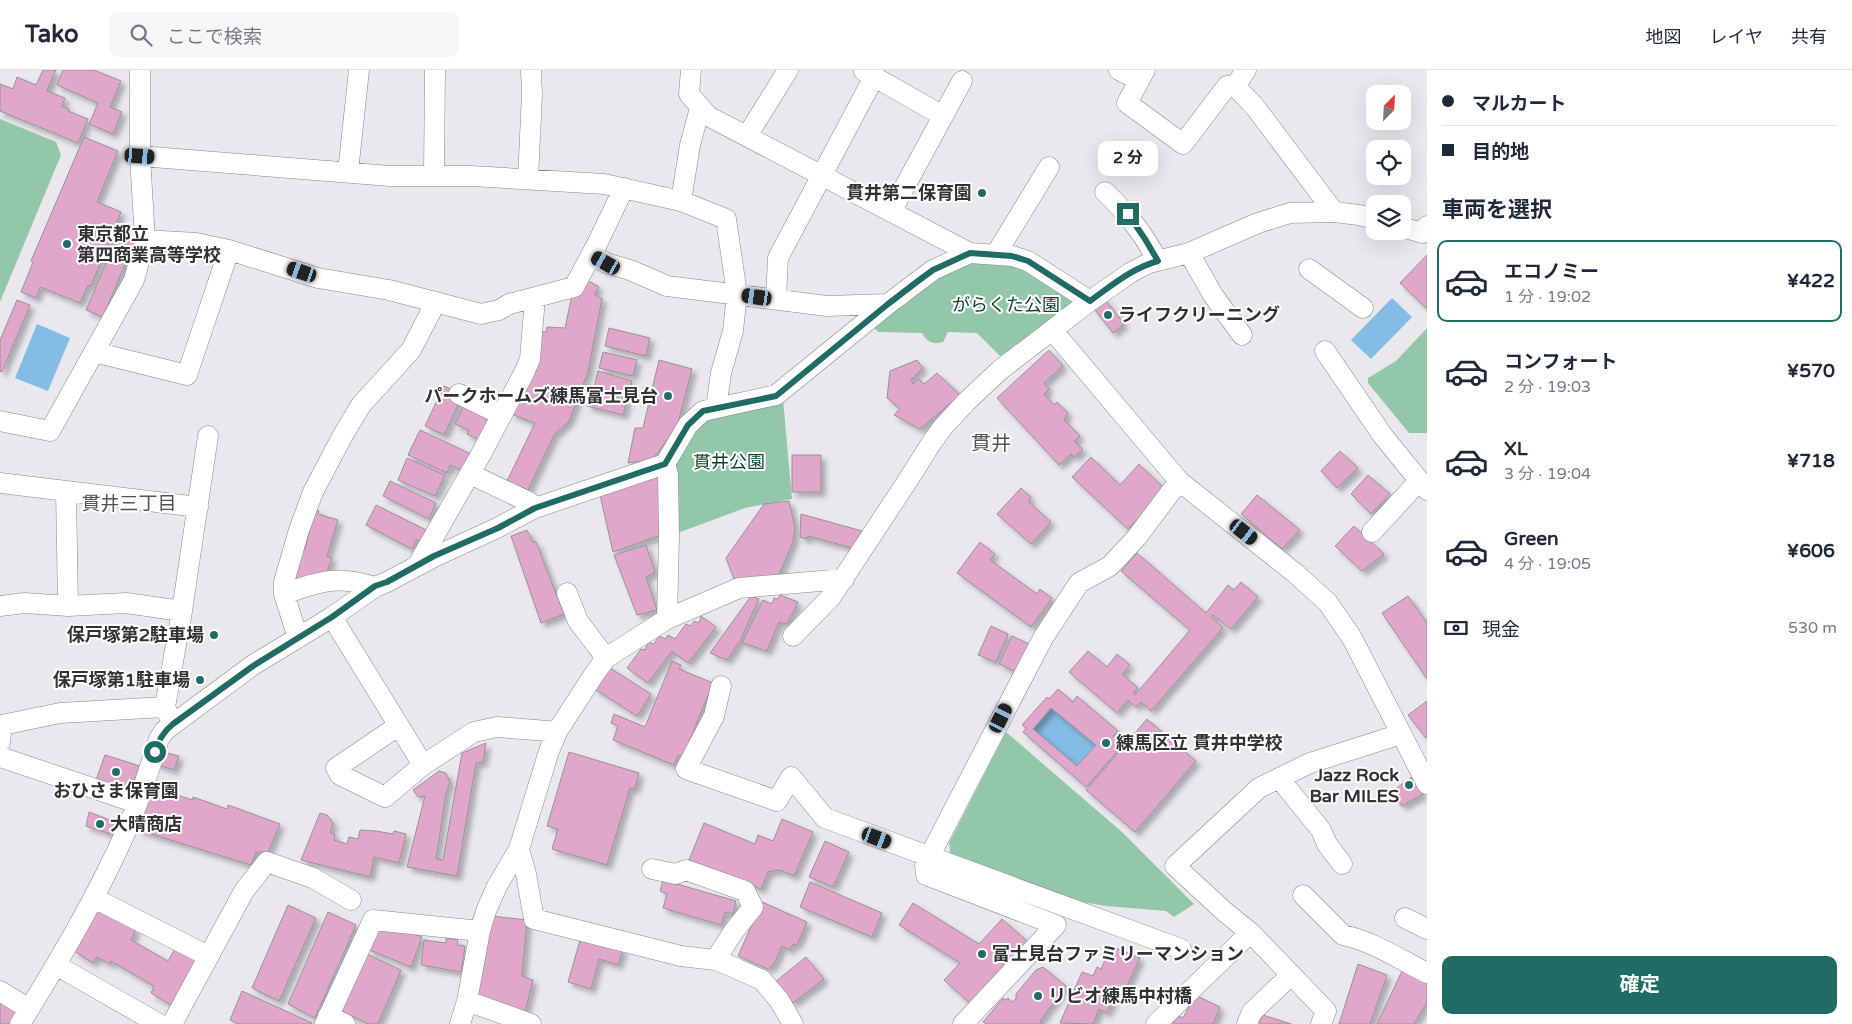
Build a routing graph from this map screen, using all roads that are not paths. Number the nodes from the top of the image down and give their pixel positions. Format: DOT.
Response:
graph roads {
  1 [pos="140,70"];
  2 [pos="359,70"];
  3 [pos="435,70"];
  4 [pos="531,70"];
  5 [pos="691,70"];
  6 [pos="788,70"];
  7 [pos="1119,70"];
  8 [pos="868,73"];
  9 [pos="1142,75"];
  10 [pos="1242,78"];
  11 [pos="962,81"];
  12 [pos="700,108"];
  13 [pos="943,116"];
  14 [pos="747,136"];
  15 [pos="140,156"];
  16 [pos="1049,167"];
  17 [pos="348,172"];
  18 [pos="434,174"];
  19 [pos="822,176"];
  20 [pos="528,179"];
  21 [pos="624,188"];
  22 [pos="1105,192"];
  23 [pos="681,201"];
  24 [pos="891,212"];
  25 [pos="1334,212"];
  26 [pos="1366,216"];
  27 [pos="1427,226"];
  28 [pos="1411,230"];
  29 [pos="145,240"];
  30 [pos="230,250"];
  31 [pos="970,253"];
  32 [pos="1189,253"];
  33 [pos="592,254"];
  34 [pos="996,254"];
  35 [pos="1158,261"];
  36 [pos="1309,269"];
  37 [pos="737,294"];
  38 [pos="535,298"];
  39 [pos="776,299"];
  40 [pos="1090,301"];
  41 [pos="436,302"];
  42 [pos="888,304"];
  43 [pos="1363,308"];
  44 [pos="1053,331"];
  45 [pos="1242,335"];
  46 [pos="1325,351"];
  47 [pos="94,352"];
  48 [pos="459,394"];
  49 [pos="716,408"];
  50 [pos="502,415"];
  51 [pos="0,421"];
  52 [pos="208,436"];
  53 [pos="665,464"];
  54 [pos="470,474"];
  55 [pos="1179,481"];
  56 [pos="0,483"];
  57 [pos="1423,485"];
  58 [pos="66,491"];
  59 [pos="198,507"];
  60 [pos="535,508"];
  61 [pos="1372,532"];
  62 [pos="417,566"];
  63 [pos="844,579"];
  64 [pos="375,586"];
  65 [pos="568,593"];
  66 [pos="284,594"];
  67 [pos="0,606"];
  68 [pos="68,606"];
  69 [pos="182,611"];
  70 [pos="332,617"];
  71 [pos="667,619"];
  72 [pos="793,636"];
  73 [pos="298,638"];
  74 [pos="606,658"];
  75 [pos="721,686"];
  76 [pos="169,716"];
  77 [pos="398,726"];
  78 [pos="1401,734"];
  79 [pos="555,736"];
  80 [pos="0,742"];
  81 [pos="1420,753"];
  82 [pos="0,757"];
  83 [pos="423,766"];
  84 [pos="1279,778"];
  85 [pos="1427,784"];
  86 [pos="137,803"];
  87 [pos="519,849"];
  88 [pos="928,858"];
  89 [pos="1342,864"];
  90 [pos="652,868"];
  91 [pos="1303,894"];
  92 [pos="94,898"];
  93 [pos="351,900"];
  94 [pos="1405,918"];
  95 [pos="1427,929"];
  96 [pos="480,931"];
  97 [pos="1250,933"];
  98 [pos="1181,949"];
  99 [pos="208,956"];
  100 [pos="715,960"];
  101 [pos="56,966"];
  102 [pos="1427,973"];
  103 [pos="1291,976"];
  104 [pos="0,991"];
  105 [pos="467,1001"];
  106 [pos="25,1016"];
  107 [pos="333,1021"];
  108 [pos="159,1024"];
  109 [pos="172,1024"];
  110 [pos="460,1024"];
  111 [pos="531,1024"];
  112 [pos="793,1024"];
  113 [pos="963,1024"];
  114 [pos="1156,1024"];
  115 [pos="1247,1024"];
  116 [pos="1322,1024"];
  1 -- 15 [label="street"];
  2 -- 17 [label="street"];
  3 -- 18 [label="street"];
  4 -- 20 [label="street"];
  5 -- 12 [label="street"];
  6 -- 14 [label="street"];
  7 -- 9 [label="street"];
  8 -- 13 [label="street"];
  8 -- 19 [label="street"];
  9 -- 10 [label="street"];
  10 -- 25 [label="street"];
  11 -- 13 [label="street"];
  12 -- 14 [label="street"];
  12 -- 23 [label="street"];
  13 -- 24 [label="street"];
  14 -- 19 [label="street"];
  15 -- 17 [label="street"];
  15 -- 29 [label="street"];
  16 -- 34 [label="street"];
  17 -- 18 [label="street"];
  18 -- 20 [label="street"];
  19 -- 24 [label="street"];
  19 -- 39 [label="street"];
  20 -- 21 [label="street"];
  21 -- 23 [label="street"];
  21 -- 33 [label="street"];
  22 -- 35 [label="street"];
  23 -- 37 [label="street"];
  24 -- 31 [label="street"];
  25 -- 26 [label="street"];
  25 -- 32 [label="street"];
  27 -- 28 [label="street"];
  29 -- 30 [label="street"];
  29 -- 47 [label="street"];
  30 -- 41 [label="street"];
  30 -- 47 [label="street"];
  31 -- 34 [label="street"];
  31 -- 42 [label="street"];
  32 -- 35 [label="street"];
  32 -- 45 [label="street"];
  33 -- 37 [label="street"];
  33 -- 38 [label="street"];
  34 -- 40 [label="street"];
  35 -- 40 [label="street"];
  36 -- 43 [label="street"];
  37 -- 39 [label="street"];
  37 -- 49 [label="street"];
  38 -- 41 [label="street"];
  38 -- 50 [label="street"];
  39 -- 42 [label="street"];
  40 -- 44 [label="street"];
  41 -- 66 [label="street"];
  42 -- 49 [label="street"];
  44 -- 55 [label="street"];
  44 -- 63 [label="street"];
  46 -- 57 [label="street"];
  47 -- 51 [label="street"];
  48 -- 50 [label="street"];
  49 -- 53 [label="street"];
  50 -- 54 [label="street"];
  52 -- 59 [label="street"];
  53 -- 60 [label="street"];
  53 -- 71 [label="street"];
  54 -- 60 [label="street"];
  54 -- 62 [label="street"];
  55 -- 78 [label="street"];
  55 -- 88 [label="street"];
  56 -- 58 [label="street"];
  57 -- 61 [label="street"];
  58 -- 59 [label="street"];
  58 -- 68 [label="street"];
  59 -- 69 [label="street"];
  60 -- 62 [label="street"];
  62 -- 64 [label="street"];
  63 -- 71 [label="street"];
  63 -- 72 [label="street"];
  64 -- 66 [label="street"];
  64 -- 70 [label="street"];
  65 -- 74 [label="street"];
  66 -- 73 [label="street"];
  67 -- 68 [label="street"];
  68 -- 69 [label="street"];
  69 -- 76 [label="street"];
  70 -- 73 [label="street"];
  70 -- 77 [label="street"];
  71 -- 74 [label="street"];
  73 -- 76 [label="street"];
  74 -- 79 [label="street"];
  75 -- 88 [label="street"];
  76 -- 80 [label="street"];
  76 -- 86 [label="street"];
  77 -- 83 [label="street"];
  77 -- 83 [label="street"];
  78 -- 81 [label="street"];
  78 -- 84 [label="street"];
  79 -- 83 [label="street"];
  79 -- 87 [label="street"];
  81 -- 85 [label="street"];
  82 -- 86 [label="street"];
  84 -- 89 [label="street"];
  84 -- 97 [label="street"];
  86 -- 92 [label="street"];
  87 -- 96 [label="street"];
  87 -- 100 [label="street"];
  88 -- 98 [label="street"];
  88 -- 113 [label="street"];
  90 -- 100 [label="street"];
  91 -- 102 [label="street"];
  92 -- 99 [label="street"];
  92 -- 101 [label="street"];
  93 -- 99 [label="street"];
  94 -- 95 [label="street"];
  96 -- 105 [label="street"];
  96 -- 107 [label="street"];
  97 -- 103 [label="street"];
  97 -- 114 [label="street"];
  99 -- 109 [label="street"];
  100 -- 112 [label="street"];
  101 -- 106 [label="street"];
  101 -- 108 [label="street"];
  103 -- 115 [label="street"];
  103 -- 116 [label="street"];
  104 -- 106 [label="street"];
  105 -- 110 [label="street"];
  105 -- 111 [label="street"];
}
